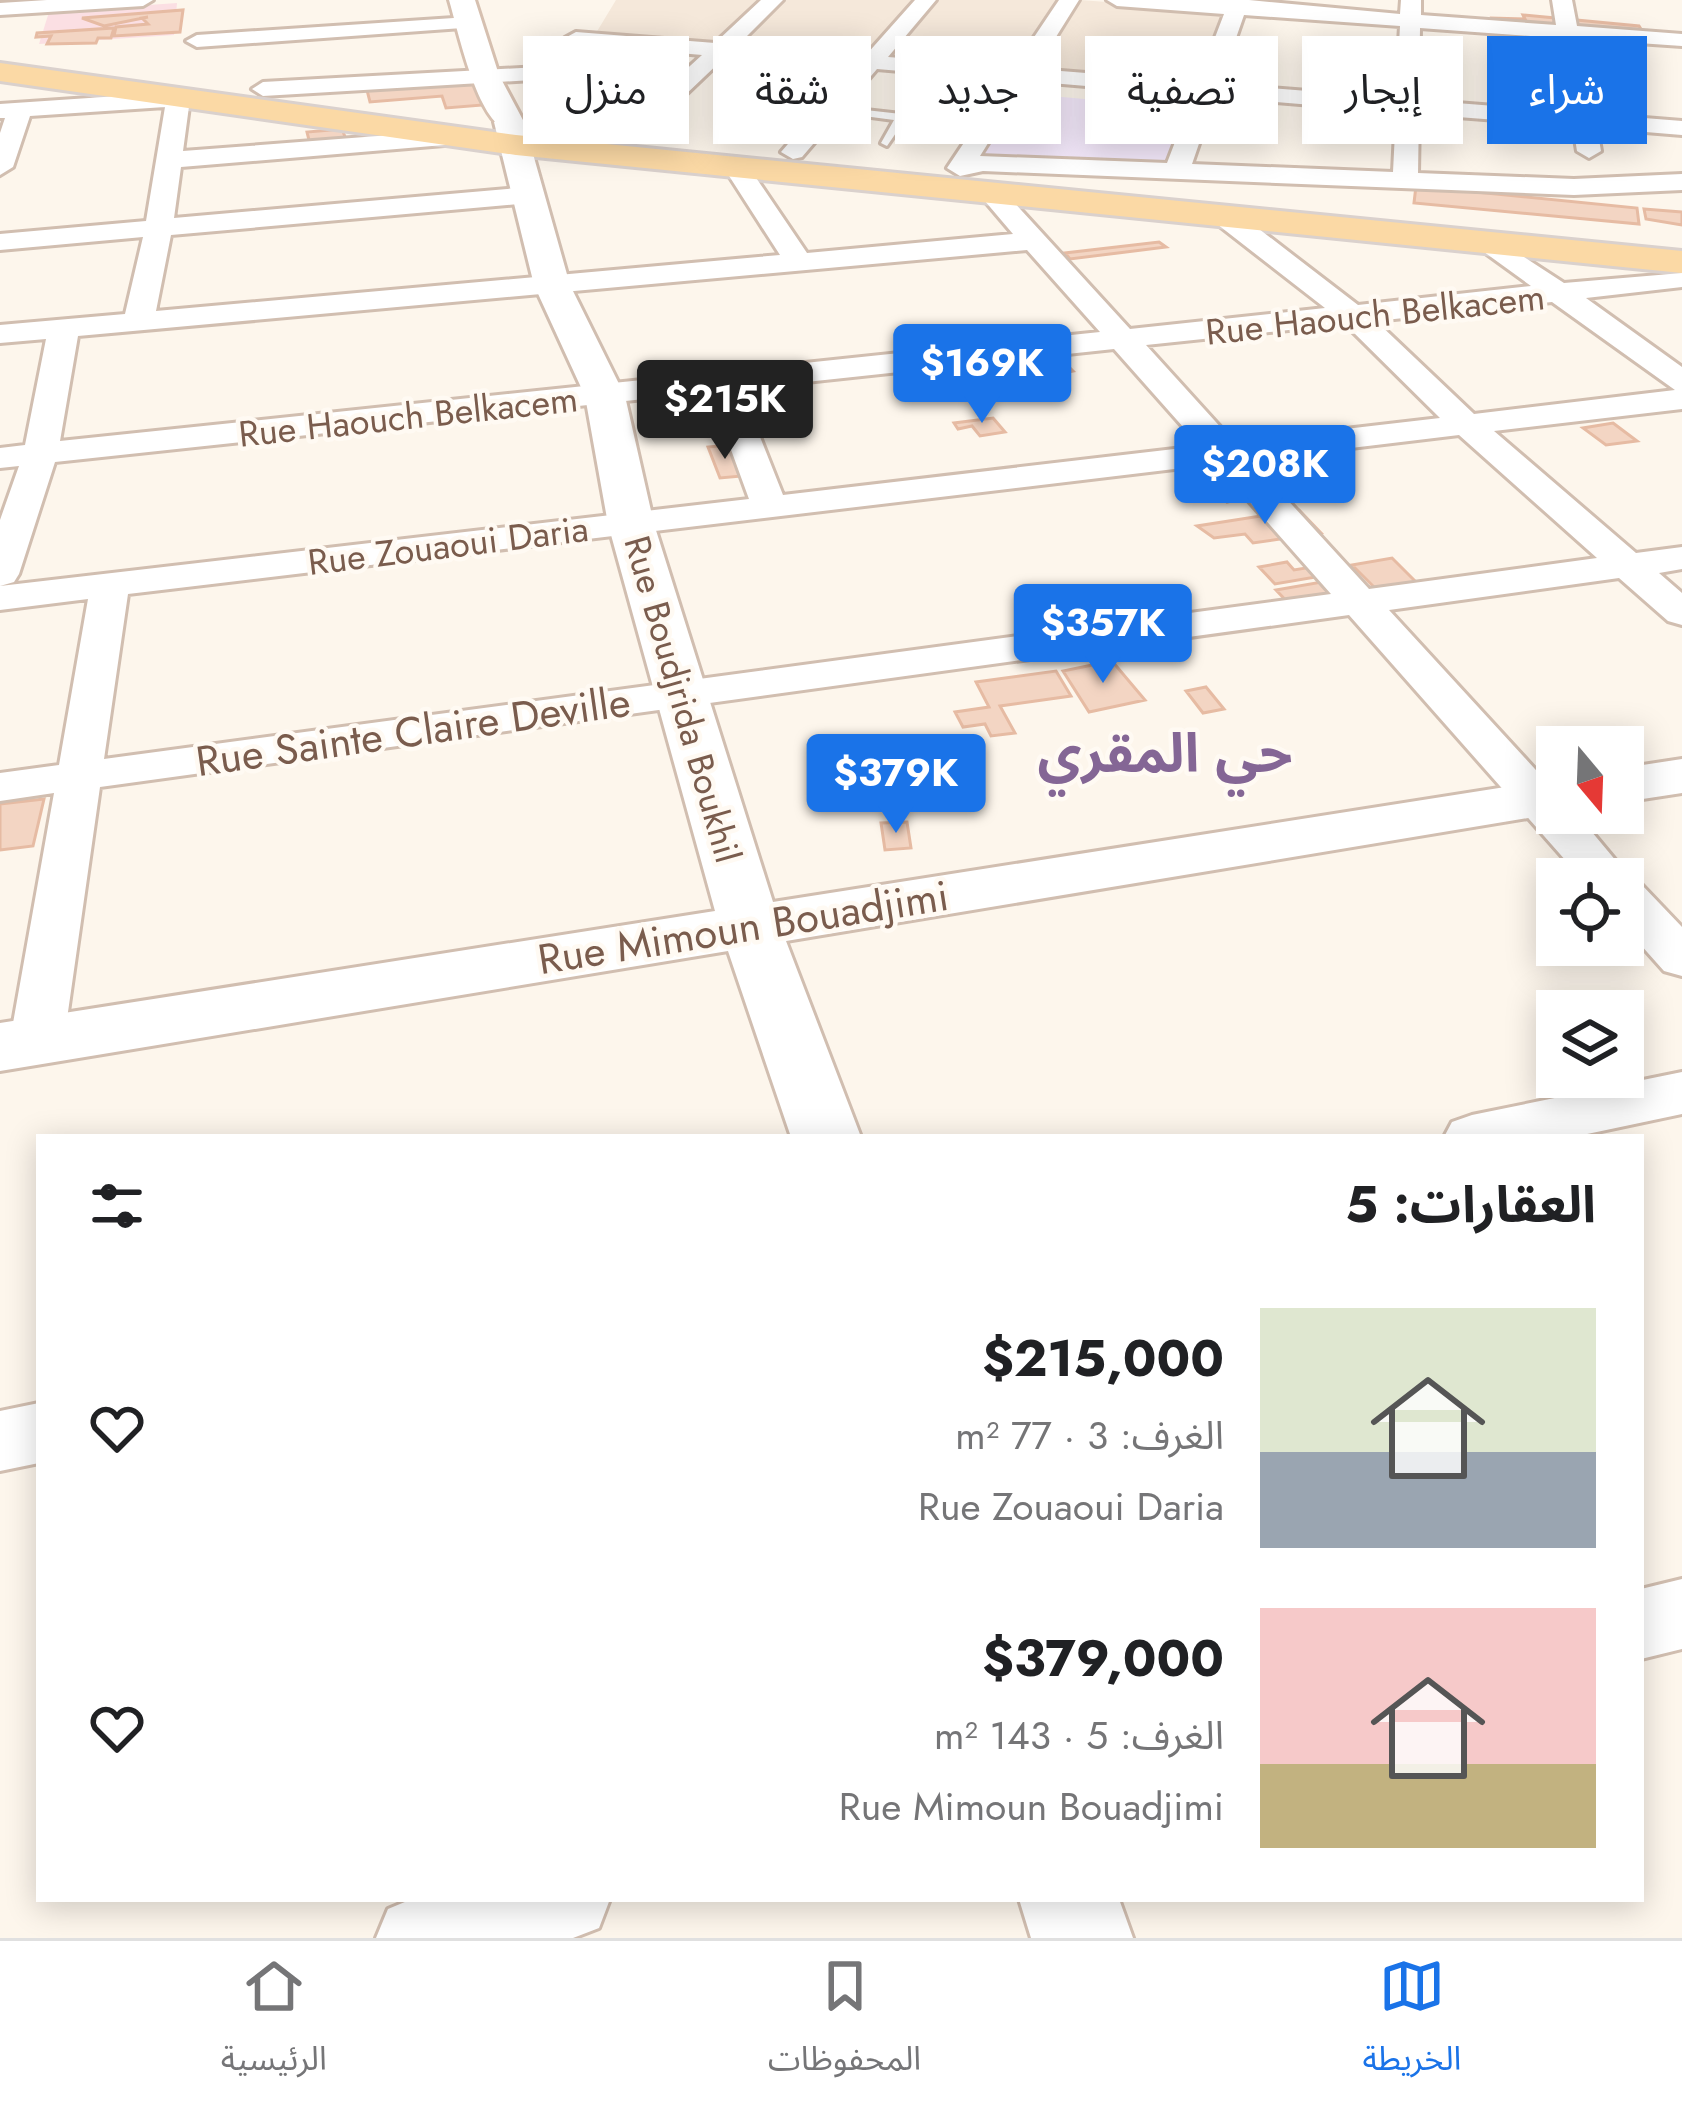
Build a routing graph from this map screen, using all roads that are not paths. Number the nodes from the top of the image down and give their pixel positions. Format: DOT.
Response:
graph roads {
  1 [pos="143,0"];
  2 [pos="773,0"];
  3 [pos="926,0"];
  4 [pos="1069,0"];
  5 [pos="1117,0"];
  6 [pos="1562,0"];
  7 [pos="1237,4"];
  8 [pos="0,9"];
  9 [pos="1411,10"];
  10 [pos="466,11"];
  11 [pos="1569,32"];
  12 [pos="578,36"];
  13 [pos="627,36"];
  14 [pos="733,36"];
  15 [pos="1045,36"];
  16 [pos="1225,36"];
  17 [pos="1570,36"];
  18 [pos="1682,40"];
  19 [pos="197,41"];
  20 [pos="0,52"];
  21 [pos="713,55"];
  22 [pos="872,62"];
  23 [pos="895,64"];
  24 [pos="0,72"];
  25 [pos="523,74"];
  26 [pos="485,75"];
  27 [pos="689,78"];
  28 [pos="262,89"];
  29 [pos="178,99"];
  30 [pos="10,110"];
  31 [pos="871,114"];
  32 [pos="523,120"];
  33 [pos="1647,125"];
  34 [pos="1682,128"];
  35 [pos="513,134"];
  36 [pos="523,134"];
  37 [pos="457,137"];
  38 [pos="689,141"];
  39 [pos="887,143"];
  40 [pos="800,144"];
  41 [pos="976,144"];
  42 [pos="1186,144"];
  43 [pos="1405,144"];
  44 [pos="1587,144"];
  45 [pos="793,152"];
  46 [pos="168,160"];
  47 [pos="0,166"];
  48 [pos="737,168"];
  49 [pos="960,169"];
  50 [pos="1176,173"];
  51 [pos="1405,181"];
  52 [pos="1682,182"];
  53 [pos="1597,186"];
  54 [pos="992,194"];
  55 [pos="529,196"];
  56 [pos="1227,218"];
  57 [pos="159,227"];
  58 [pos="1032,241"];
  59 [pos="1682,241"];
  60 [pos="0,242"];
  61 [pos="1490,243"];
  62 [pos="799,262"];
  63 [pos="1679,271"];
  64 [pos="553,285"];
  65 [pos="1566,294"];
  66 [pos="1353,315"];
  67 [pos="139,320"];
  68 [pos="64,327"];
  69 [pos="0,334"];
  70 [pos="1128,340"];
  71 [pos="1682,382"];
  72 [pos="723,383"];
  73 [pos="605,396"];
  74 [pos="1682,399"];
  75 [pos="1467,424"];
  76 [pos="41,453"];
  77 [pos="1225,453"];
  78 [pos="0,458"];
  79 [pos="770,507"];
  80 [pos="631,524"];
  81 [pos="1682,558"];
  82 [pos="1626,566"];
  83 [pos="0,574"];
  84 [pos="110,585"];
  85 [pos="0,598"];
  86 [pos="1359,603"];
  87 [pos="1682,613"];
  88 [pos="680,694"];
  89 [pos="83,775"];
  90 [pos="1682,776"];
  91 [pos="1644,782"];
  92 [pos="1536,786"];
  93 [pos="0,787"];
  94 [pos="1536,799"];
  95 [pos="1575,834"];
  96 [pos="1594,858"];
  97 [pos="1644,917"];
  98 [pos="750,926"];
  99 [pos="1682,959"];
  100 [pos="19,1044"];
  101 [pos="1682,1093"];
  102 [pos="825,1134"];
  103 [pos="1486,1134"];
  104 [pos="36,1434"];
  105 [pos="0,1441"];
  106 [pos="1682,1614"];
  107 [pos="1644,1623"];
  108 [pos="558,1902"];
  109 [pos="1070,1902"];
  110 [pos="417,1938"];
  111 [pos="1082,1938"];
  1 -- 8 [label="street"];
  2 -- 14 [label="street"];
  3 -- 22 [label="street"];
  4 -- 15 [label="street"];
  5 -- 7 [label="street"];
  6 -- 11 [label="street"];
  7 -- 9 [label="street"];
  7 -- 16 [label="street"];
  9 -- 11 [label="street"];
  10 -- 19 [label="street"];
  10 -- 26 [label="main road"];
  11 -- 17 [label="street"];
  11 -- 18 [label="street"];
  12 -- 13 [label="street"];
  20 -- 28 [label="main road"];
  21 -- 27 [label="street"];
  22 -- 23 [label="street"];
  24 -- 29 [label="main road"];
  25 -- 26 [label="street"];
  26 -- 28 [label="street"];
  26 -- 35 [label="main road"];
  28 -- 35 [label="main road"];
  29 -- 30 [label="street"];
  29 -- 37 [label="main road"];
  29 -- 46 [label="street"];
  30 -- 47 [label="street"];
  31 -- 39 [label="lane"];
  32 -- 35 [label="street"];
  33 -- 34 [label="street"];
  35 -- 36 [label="main road"];
  35 -- 37 [label="main road"];
  35 -- 48 [label="main road"];
  35 -- 55 [label="street, Rue Boudjrida Boukhil"];
  37 -- 46 [label="street"];
  38 -- 45 [label="main road"];
  40 -- 45 [label="street"];
  41 -- 49 [label="street"];
  42 -- 50 [label="street"];
  43 -- 51 [label="street"];
  44 -- 53 [label="street"];
  45 -- 49 [label="main road"];
  46 -- 57 [label="street"];
  48 -- 54 [label="main road"];
  48 -- 62 [label="street"];
  49 -- 50 [label="street"];
  49 -- 59 [label="main road"];
  50 -- 51 [label="street"];
  51 -- 53 [label="street"];
  52 -- 53 [label="street"];
  54 -- 56 [label="main road"];
  54 -- 58 [label="street"];
  55 -- 57 [label="street"];
  55 -- 64 [label="street, Rue Boudjrida Boukhil"];
  56 -- 61 [label="main road"];
  56 -- 66 [label="street"];
  57 -- 60 [label="street"];
  57 -- 67 [label="street"];
  58 -- 62 [label="street"];
  58 -- 70 [label="street"];
  61 -- 63 [label="main road"];
  61 -- 65 [label="street"];
  62 -- 64 [label="street"];
  63 -- 65 [label="street, Rue Haouch Belkacem"];
  64 -- 67 [label="street"];
  64 -- 73 [label="street, Rue Boudjrida Boukhil"];
  65 -- 66 [label="street, Rue Haouch Belkacem"];
  65 -- 71 [label="street"];
  66 -- 70 [label="street, Rue Haouch Belkacem"];
  66 -- 75 [label="street"];
  67 -- 68 [label="street"];
  68 -- 69 [label="street"];
  68 -- 76 [label="street"];
  70 -- 72 [label="street, Rue Haouch Belkacem"];
  70 -- 77 [label="street"];
  72 -- 73 [label="street, Rue Haouch Belkacem"];
  72 -- 79 [label="street"];
  73 -- 76 [label="street, Rue Haouch Belkacem"];
  73 -- 80 [label="street, Rue Boudjrida Boukhil"];
  74 -- 75 [label="street, Rue Zouaoui Daria"];
  75 -- 77 [label="street, Rue Zouaoui Daria"];
  75 -- 82 [label="street"];
  76 -- 78 [label="street, Rue Haouch Belkacem"];
  76 -- 83 [label="street"];
  77 -- 79 [label="street, Rue Zouaoui Daria"];
  77 -- 86 [label="street"];
  79 -- 80 [label="street, Rue Zouaoui Daria"];
  80 -- 84 [label="street, Rue Zouaoui Daria"];
  80 -- 88 [label="street, Rue Boudjrida Boukhil"];
  81 -- 82 [label="street, Rue Sainte Claire Deville"];
  82 -- 86 [label="street, Rue Sainte Claire Deville"];
  82 -- 87 [label="street"];
  84 -- 85 [label="street, Rue Zouaoui Daria"];
  84 -- 89 [label="street"];
  86 -- 88 [label="street, Rue Sainte Claire Deville"];
  86 -- 92 [label="street"];
  88 -- 89 [label="street, Rue Sainte Claire Deville"];
  88 -- 98 [label="street, Rue Boudjrida Boukhil"];
  89 -- 93 [label="street, Rue Sainte Claire Deville"];
  89 -- 100 [label="street"];
  90 -- 91 [label="street"];
  94 -- 98 [label="street, Rue Mimoun Bouadjimi"];
  95 -- 96 [label="street"];
  97 -- 99 [label="street"];
  98 -- 100 [label="street, Rue Mimoun Bouadjimi"];
  98 -- 102 [label="street, Rue Boudjrida Boukhil"];
  101 -- 103 [label="street"];
  104 -- 105 [label="street"];
  106 -- 107 [label="street"];
  108 -- 110 [label="street"];
  109 -- 111 [label="street"];
}
